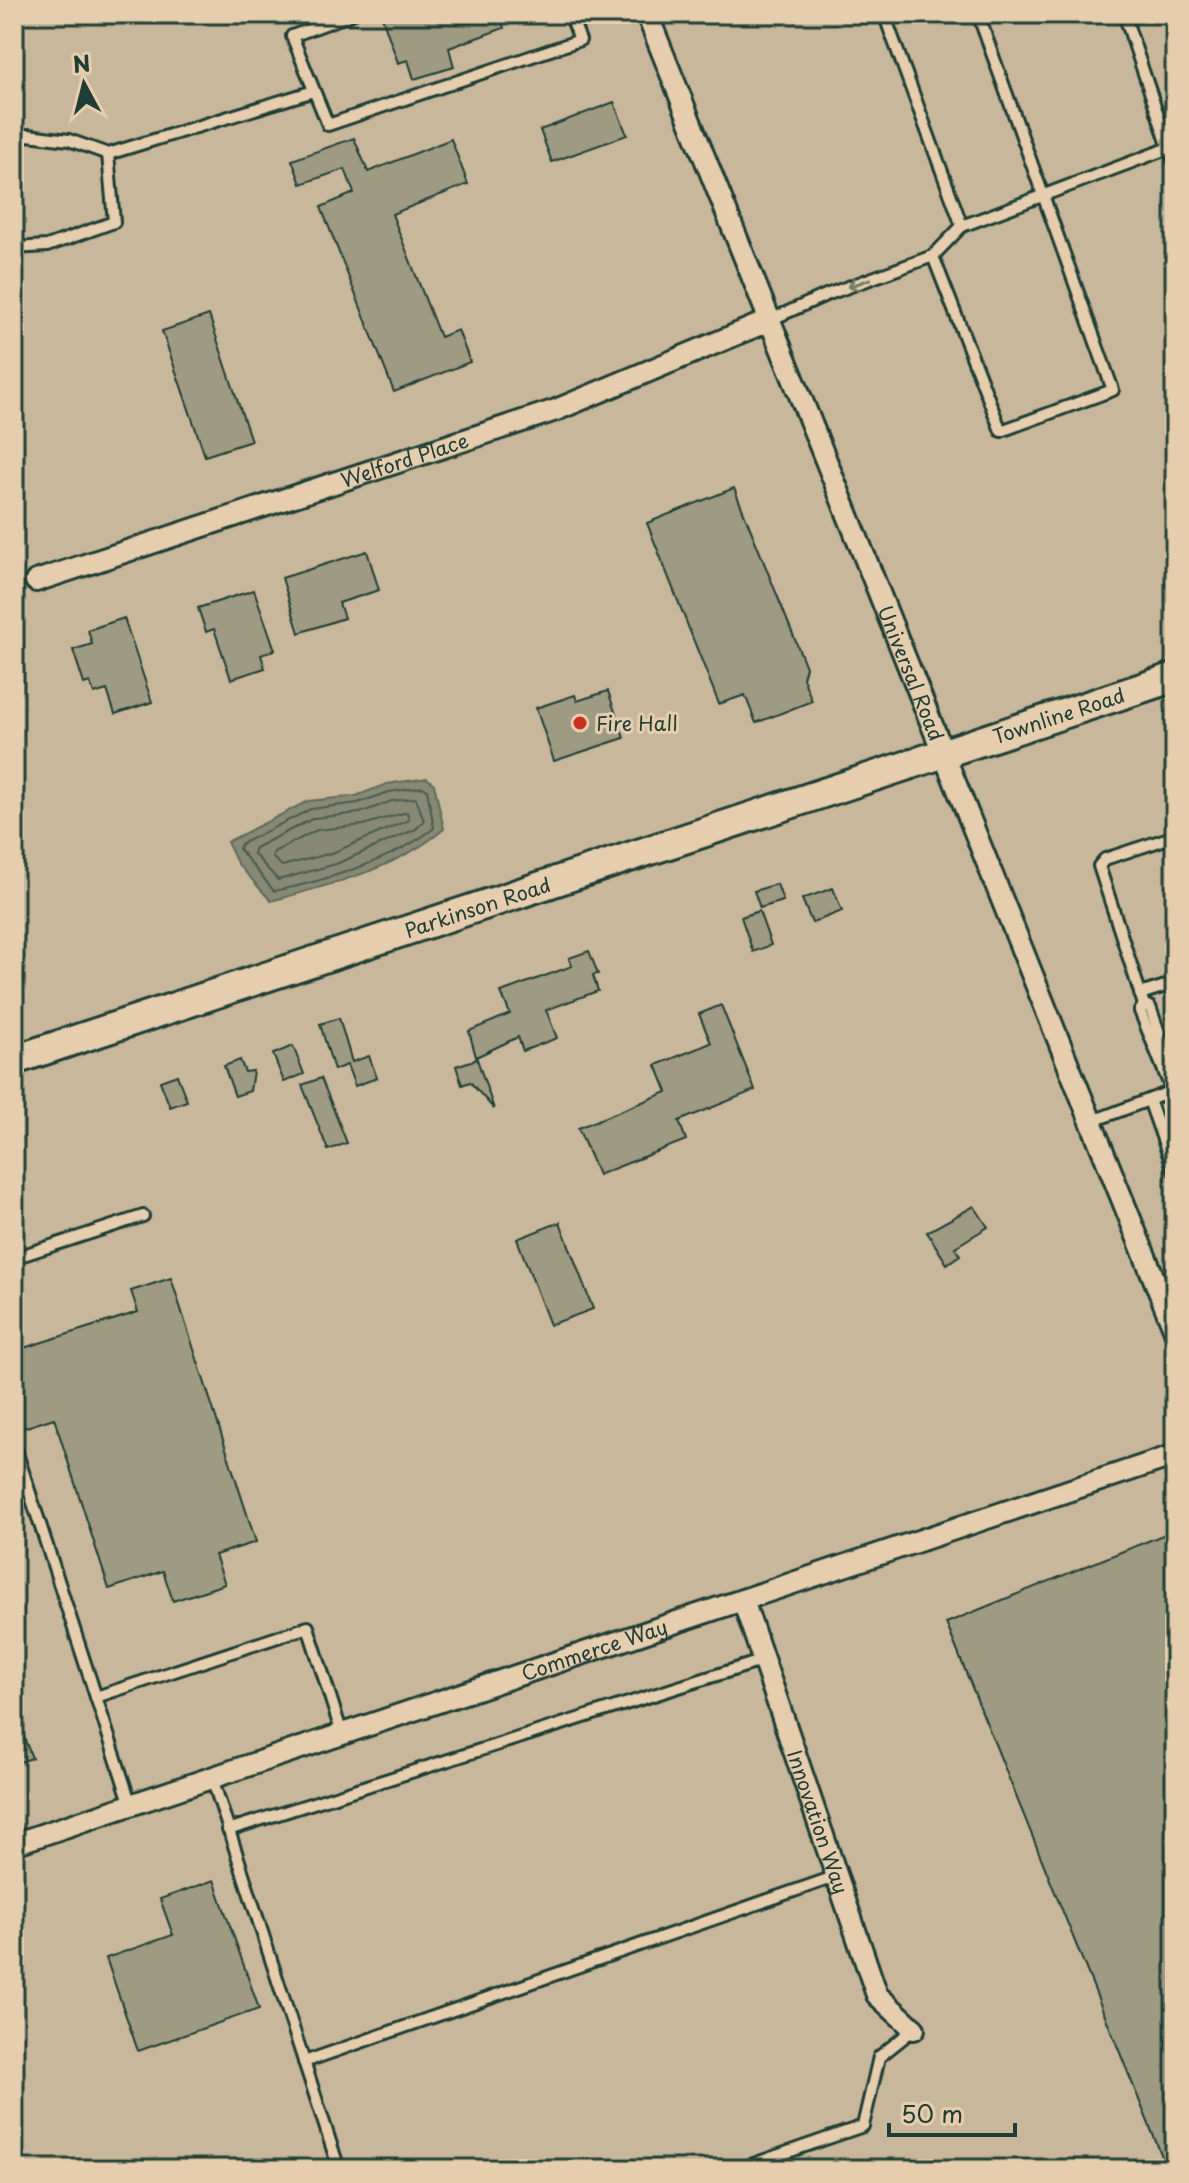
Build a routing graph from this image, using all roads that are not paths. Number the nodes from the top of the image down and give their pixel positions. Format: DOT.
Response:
graph roads {
  1 [pos="352,14"];
  2 [pos="590,14"];
  3 [pos="647,14"];
  4 [pos="884,14"];
  5 [pos="978,14"];
  6 [pos="1124,14"];
  7 [pos="571,17"];
  8 [pos="314,91"];
  9 [pos="14,141"];
  10 [pos="1172,147"];
  11 [pos="108,154"];
  12 [pos="1175,163"];
  13 [pos="1045,194"];
  14 [pos="962,226"];
  15 [pos="14,248"];
  16 [pos="933,256"];
  17 [pos="768,321"];
  18 [pos="36,581"];
  19 [pos="1175,677"];
  20 [pos="941,754"];
  21 [pos="1175,836"];
  22 [pos="1175,983"];
  23 [pos="1142,1000"];
  24 [pos="14,1060"];
  25 [pos="1174,1090"];
  26 [pos="1149,1100"];
  27 [pos="1090,1122"];
  28 [pos="1175,1173"];
  29 [pos="143,1216"];
  30 [pos="14,1258"];
  31 [pos="1175,1331"];
  32 [pos="14,1444"];
  33 [pos="1175,1455"];
  34 [pos="743,1600"];
  35 [pos="764,1660"];
  36 [pos="96,1697"];
  37 [pos="342,1734"];
  38 [pos="212,1778"];
  39 [pos="131,1805"];
  40 [pos="228,1830"];
  41 [pos="14,1844"];
  42 [pos="837,1876"];
  43 [pos="914,2029"];
  44 [pos="304,2062"];
  45 [pos="339,2169"];
  46 [pos="739,2169"];
  1 -- 8 [label="lane"];
  2 -- 7 [label="lane"];
  3 -- 17 [label="street, Universal Road"];
  4 -- 14 [label="lane"];
  5 -- 13 [label="lane"];
  6 -- 10 [label="lane"];
  7 -- 8 [label="lane"];
  8 -- 11 [label="lane"];
  9 -- 11 [label="lane"];
  10 -- 12 [label="lane"];
  10 -- 13 [label="lane"];
  11 -- 15 [label="lane"];
  13 -- 14 [label="lane"];
  13 -- 16 [label="lane"];
  14 -- 16 [label="lane"];
  16 -- 17 [label="lane, one-way"];
  17 -- 18 [label="street, Welford Place"];
  17 -- 20 [label="street, Universal Road"];
  19 -- 20 [label="main road, Townline Road"];
  20 -- 24 [label="main road, Parkinson Road"];
  20 -- 27 [label="street, Universal Road"];
  21 -- 23 [label="lane"];
  22 -- 23 [label="lane"];
  23 -- 25 [label="lane"];
  25 -- 26 [label="lane"];
  26 -- 27 [label="lane"];
  26 -- 28 [label="lane"];
  27 -- 31 [label="street, Universal Road"];
  29 -- 30 [label="lane"];
  32 -- 36 [label="lane"];
  33 -- 34 [label="street, Commerce Way"];
  34 -- 35 [label="street, Innovation Way"];
  34 -- 37 [label="street, Commerce Way"];
  35 -- 40 [label="lane"];
  35 -- 42 [label="street, Innovation Way"];
  36 -- 37 [label="lane"];
  36 -- 39 [label="lane"];
  37 -- 38 [label="street, Commerce Way"];
  38 -- 39 [label="street, Commerce Way"];
  38 -- 40 [label="lane"];
  39 -- 41 [label="street, Commerce Way"];
  40 -- 44 [label="lane"];
  42 -- 43 [label="street, Innovation Way"];
  42 -- 44 [label="lane"];
  43 -- 46 [label="lane"];
  44 -- 45 [label="lane"];
}
